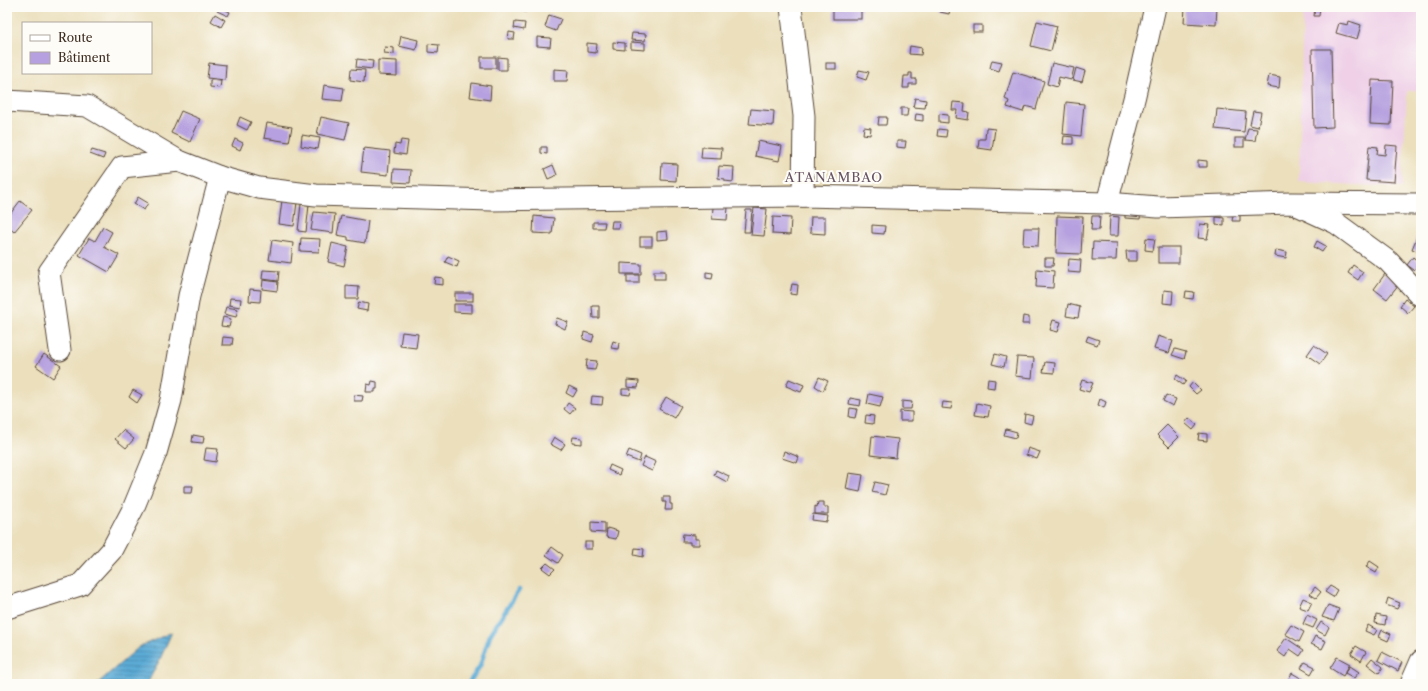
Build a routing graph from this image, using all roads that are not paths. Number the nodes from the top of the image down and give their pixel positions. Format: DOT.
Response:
graph roads {
  1 [pos="791,7"];
  2 [pos="1155,7"];
  3 [pos="7,101"];
  4 [pos="178,161"];
  5 [pos="220,177"];
  6 [pos="803,196"];
  7 [pos="1107,203"];
  8 [pos="1291,203"];
  9 [pos="1421,204"];
  10 [pos="1421,296"];
  11 [pos="60,350"];
  12 [pos="7,608"];
  13 [pos="1421,661"];
  14 [pos="1411,684"];
  1 -- 6 [label="street"];
  2 -- 7 [label="street"];
  3 -- 4 [label="street"];
  4 -- 5 [label="street"];
  4 -- 11 [label="street"];
  5 -- 6 [label="street"];
  5 -- 12 [label="street"];
  6 -- 7 [label="street"];
  7 -- 8 [label="street"];
  8 -- 9 [label="street"];
  8 -- 10 [label="street"];
  13 -- 14 [label="street"];
}
